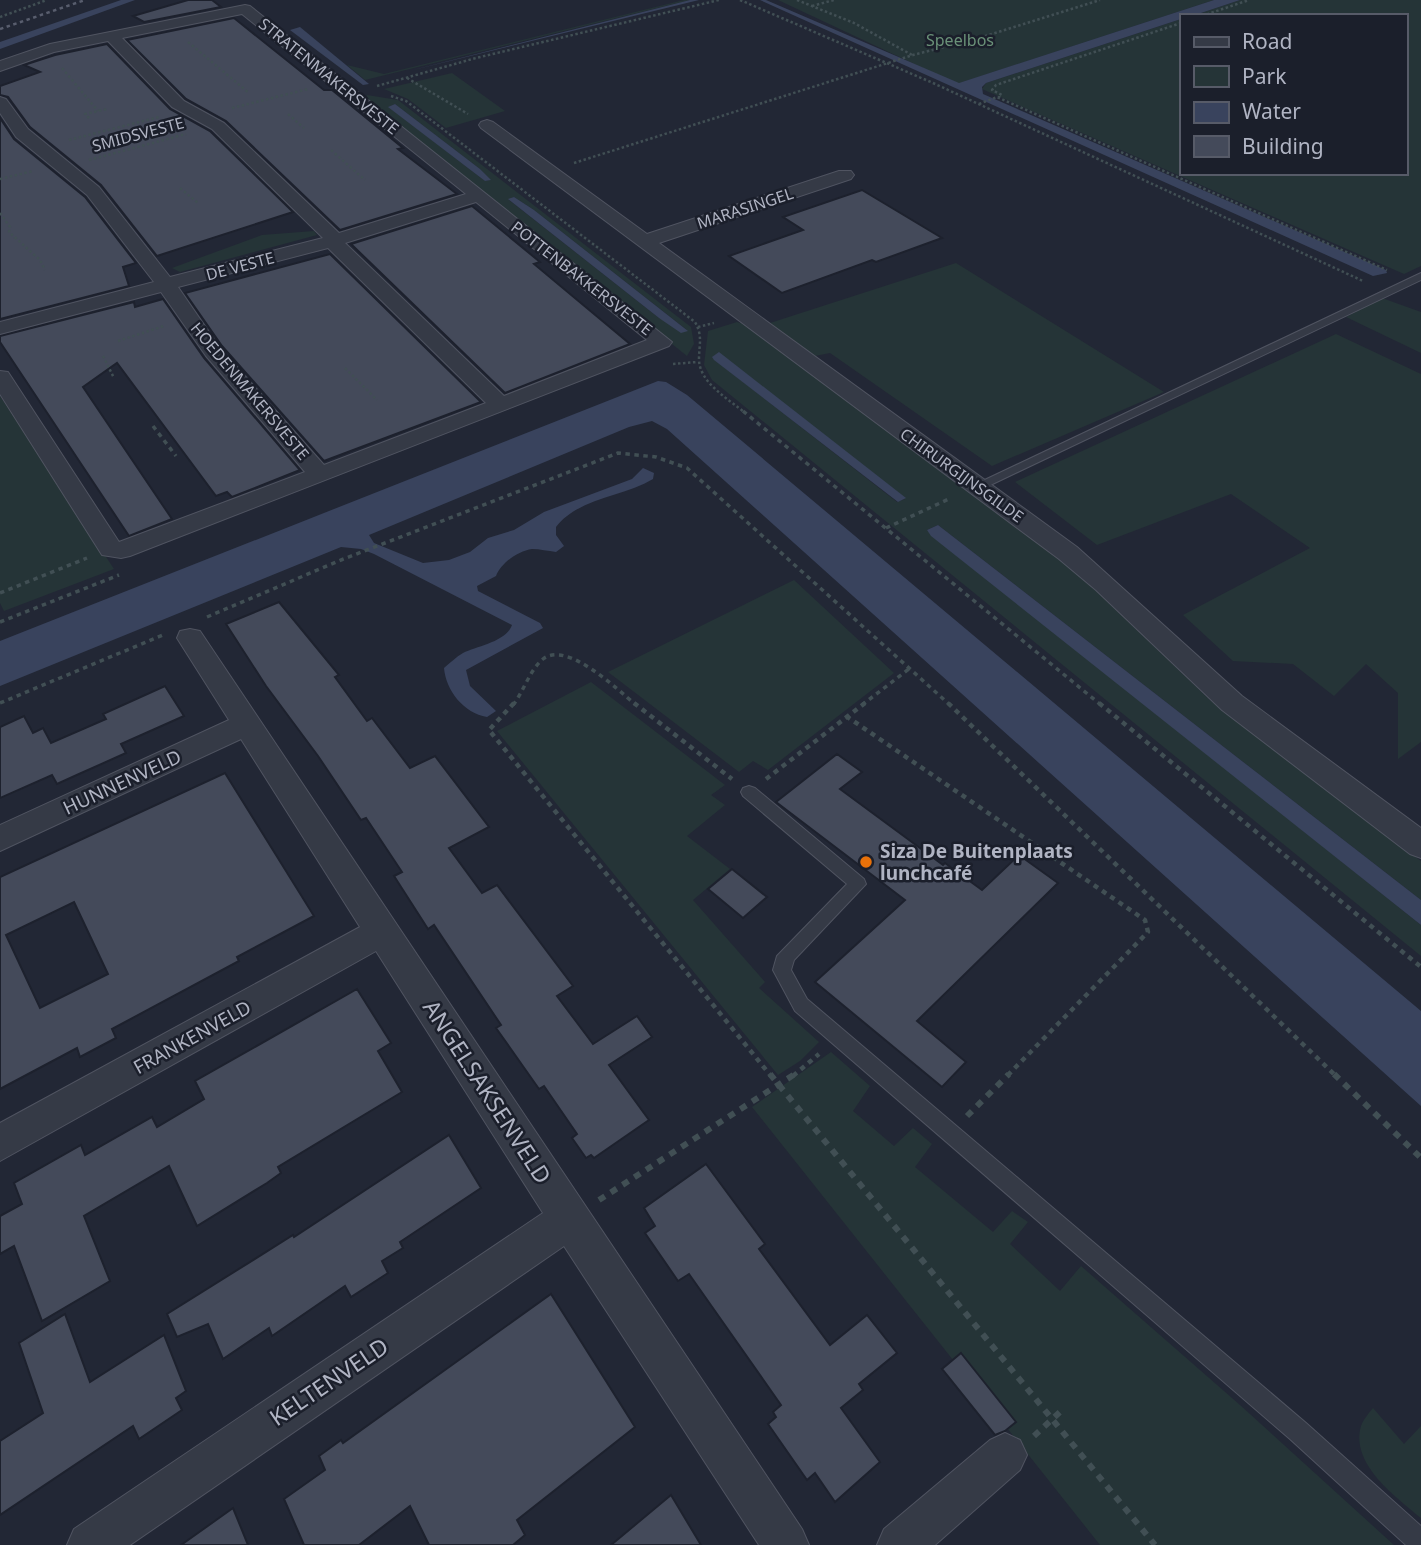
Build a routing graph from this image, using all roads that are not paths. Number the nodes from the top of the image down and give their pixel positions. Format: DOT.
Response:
graph roads {
  1 [pos="111,35"];
  2 [pos="0,66"];
  3 [pos="0,102"];
  4 [pos="486,125"];
  5 [pos="845,175"];
  6 [pos="478,196"];
  7 [pos="332,241"];
  8 [pos="645,241"];
  9 [pos="1416,278"];
  10 [pos="166,286"];
  11 [pos="0,328"];
  12 [pos="0,377"];
  13 [pos="500,404"];
  14 [pos="320,475"];
  15 [pos="978,486"];
  16 [pos="190,638"];
  17 [pos="245,725"];
  18 [pos="749,792"];
  19 [pos="0,839"];
  20 [pos="1421,845"];
  21 [pos="383,931"];
  22 [pos="0,1143"];
  23 [pos="569,1219"];
  24 [pos="1005,1455"];
  25 [pos="1421,1542"];
  26 [pos="90,1545"];
  27 [pos="786,1545"];
  28 [pos="900,1545"];
  1 -- 2 [label="street, STRATENMAKERSVESTE"];
  1 -- 6 [label="street, STRATENMAKERSVESTE"];
  1 -- 7 [label="street"];
  3 -- 10 [label="street, HOEDENMAKERSVESTE"];
  4 -- 8 [label="street, CHIRURGIJNSGILDE"];
  5 -- 8 [label="street, MARASINGEL"];
  6 -- 7 [label="street, DE VESTE"];
  6 -- 13 [label="street, POTTENBAKKERSVESTE"];
  7 -- 10 [label="street, DE VESTE"];
  7 -- 13 [label="street"];
  8 -- 15 [label="street, CHIRURGIJNSGILDE"];
  9 -- 15 [label="lane"];
  10 -- 11 [label="street, DE VESTE"];
  10 -- 14 [label="street, HOEDENMAKERSVESTE"];
  12 -- 14 [label="street"];
  13 -- 14 [label="street, HOEDENMAKERSVESTE"];
  15 -- 20 [label="street, CHIRURGIJNSGILDE"];
  16 -- 17 [label="street, ANGELSAKSENVELD"];
  17 -- 19 [label="street, HUNNENVELD"];
  17 -- 21 [label="street, ANGELSAKSENVELD"];
  18 -- 25 [label="lane"];
  21 -- 22 [label="street, FRANKENVELD"];
  21 -- 23 [label="street, ANGELSAKSENVELD"];
  23 -- 26 [label="street, KELTENVELD"];
  23 -- 27 [label="street, ANGELSAKSENVELD"];
  24 -- 28 [label="street"];
}
